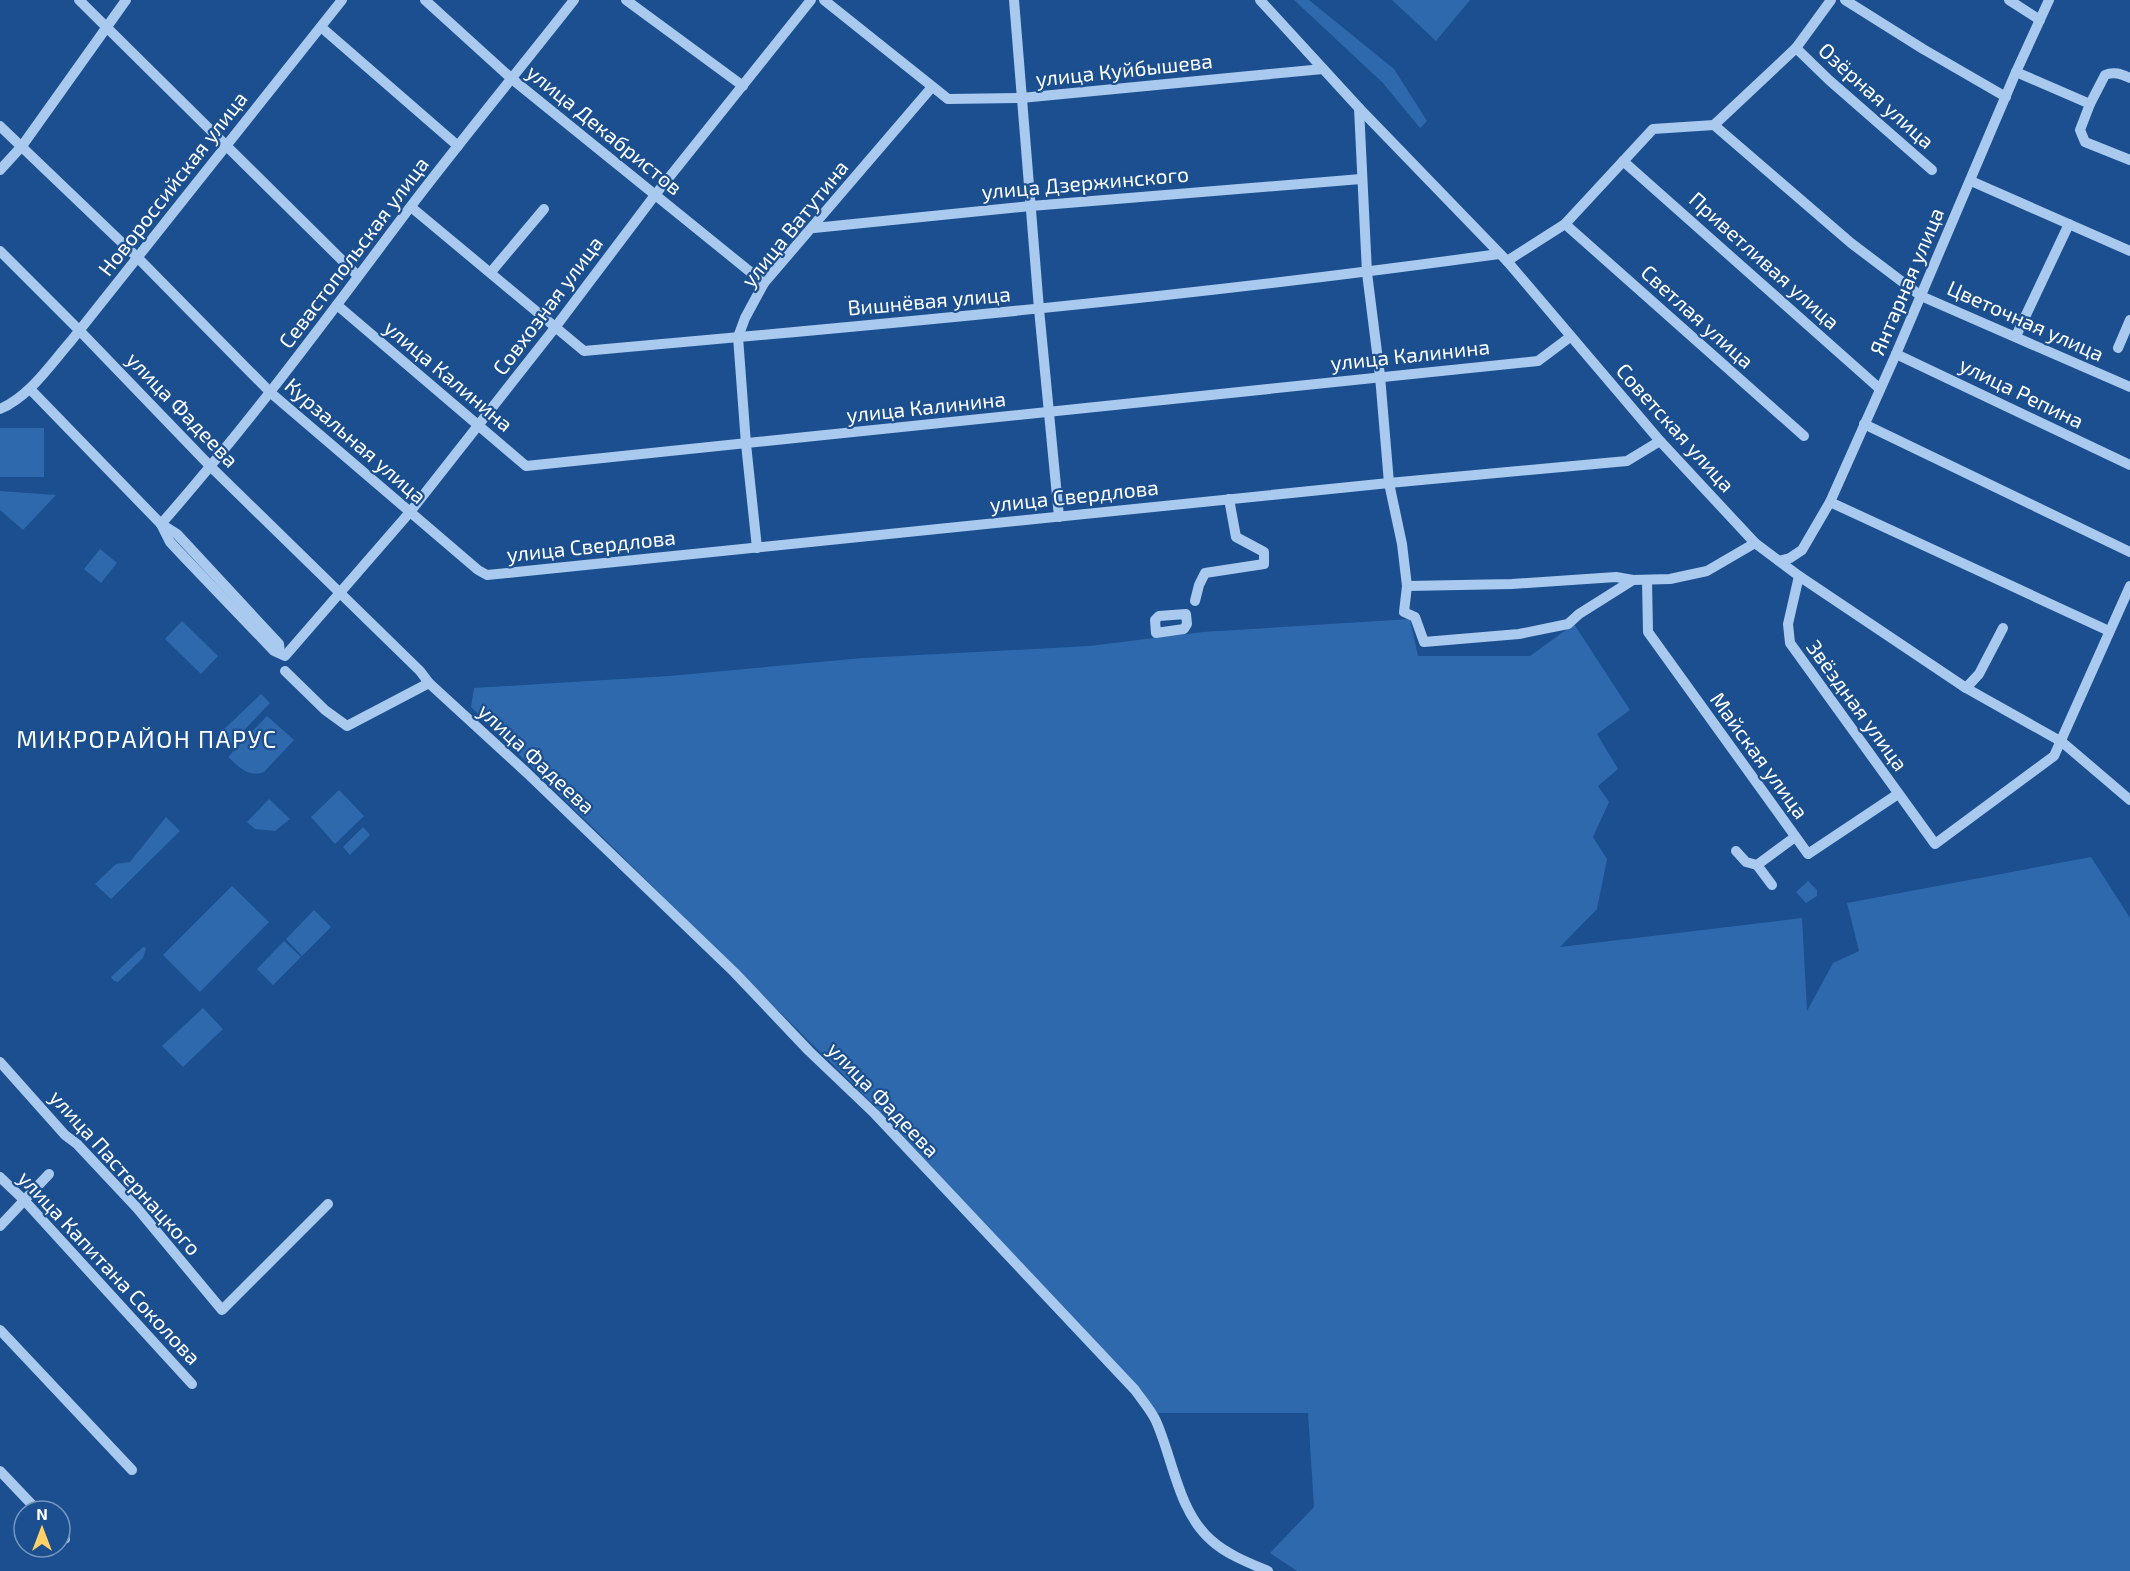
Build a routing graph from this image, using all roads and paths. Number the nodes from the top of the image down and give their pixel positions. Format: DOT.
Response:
graph roads {
  1 [pos="79,0"];
  2 [pos="126,0"];
  3 [pos="342,0"];
  4 [pos="425,0"];
  5 [pos="574,0"];
  6 [pos="626,0"];
  7 [pos="811,0"];
  8 [pos="824,0"];
  9 [pos="1014,0"];
  10 [pos="1260,0"];
  11 [pos="1831,0"];
  12 [pos="1845,0"];
  13 [pos="2009,0"];
  14 [pos="2049,0"];
  15 [pos="2040,20"];
  16 [pos="107,27"];
  17 [pos="321,27"];
  18 [pos="1796,48"];
  19 [pos="1323,69"];
  20 [pos="2016,72"];
  21 [pos="2130,78"];
  22 [pos="512,79"];
  23 [pos="743,86"];
  24 [pos="932,87"];
  25 [pos="2006,96"];
  26 [pos="1021,98"];
  27 [pos="2090,104"];
  28 [pos="1359,108"];
  29 [pos="1714,125"];
  30 [pos="0,126"];
  31 [pos="22,146"];
  32 [pos="227,146"];
  33 [pos="458,146"];
  34 [pos="2130,160"];
  35 [pos="1623,161"];
  36 [pos="0,170"];
  37 [pos="1932,170"];
  38 [pos="1361,179"];
  39 [pos="1971,180"];
  40 [pos="655,195"];
  41 [pos="1031,206"];
  42 [pos="411,207"];
  43 [pos="544,209"];
  44 [pos="1565,224"];
  45 [pos="2069,224"];
  46 [pos="814,228"];
  47 [pos="0,251"];
  48 [pos="2130,251"];
  49 [pos="138,258"];
  50 [pos="1503,258"];
  51 [pos="491,272"];
  52 [pos="1367,273"];
  53 [pos="358,276"];
  54 [pos="764,283"];
  55 [pos="1921,296"];
  56 [pos="337,305"];
  57 [pos="1039,309"];
  58 [pos="2130,320"];
  59 [pos="555,326"];
  60 [pos="80,330"];
  61 [pos="2016,336"];
  62 [pos="738,337"];
  63 [pos="1570,337"];
  64 [pos="2118,348"];
  65 [pos="1896,354"];
  66 [pos="1380,376"];
  67 [pos="2130,387"];
  68 [pos="1880,388"];
  69 [pos="30,389"];
  70 [pos="271,393"];
  71 [pos="0,409"];
  72 [pos="1049,413"];
  73 [pos="1864,424"];
  74 [pos="479,425"];
  75 [pos="1804,436"];
  76 [pos="1660,441"];
  77 [pos="746,444"];
  78 [pos="2130,465"];
  79 [pos="211,467"];
  80 [pos="1389,483"];
  81 [pos="1229,499"];
  82 [pos="1830,502"];
  83 [pos="410,512"];
  84 [pos="1059,516"];
  85 [pos="161,524"];
  86 [pos="1755,543"];
  87 [pos="757,548"];
  88 [pos="2130,552"];
  89 [pos="1779,561"];
  90 [pos="487,575"];
  91 [pos="1799,576"];
  92 [pos="1633,580"];
  93 [pos="1647,580"];
  94 [pos="1407,586"];
  95 [pos="2130,586"];
  96 [pos="339,593"];
  97 [pos="1196,601"];
  98 [pos="2003,628"];
  99 [pos="2109,631"];
  100 [pos="285,670"];
  101 [pos="429,683"];
  102 [pos="1966,688"];
  103 [pos="2062,742"];
  104 [pos="1898,794"];
  105 [pos="2129,797"];
  106 [pos="1795,837"];
  107 [pos="1736,851"];
  108 [pos="1757,865"];
  109 [pos="1772,885"];
  110 [pos="0,1062"];
  111 [pos="49,1174"];
  112 [pos="0,1177"];
  113 [pos="24,1200"];
  114 [pos="328,1204"];
  115 [pos="0,1226"];
  116 [pos="0,1330"];
  117 [pos="192,1384"];
  118 [pos="132,1470"];
  119 [pos="0,1471"];
  120 [pos="27,1499"];
  121 [pos="1267,1571"];
  1 -- 16 [label="street"];
  2 -- 16 [label="street"];
  3 -- 17 [label="street, Новороссийская улица"];
  4 -- 22 [label="street, улица Декабристов"];
  5 -- 22 [label="street, Севастопольская улица"];
  6 -- 23 [label="street"];
  7 -- 23 [label="street, Совхозная улица"];
  8 -- 24 [label="street, улица Куйбышева"];
  9 -- 26 [label="street"];
  10 -- 19 [label="street, Советская улица"];
  11 -- 18 [label="street"];
  12 -- 25 [label="street"];
  13 -- 15 [label="street"];
  14 -- 15 [label="street, Янтарная улица"];
  15 -- 20 [label="street, Янтарная улица"];
  16 -- 31 [label="street"];
  16 -- 32 [label="street"];
  17 -- 32 [label="street, Новороссийская улица"];
  17 -- 33 [label="street"];
  18 -- 29 [label="street"];
  18 -- 37 [label="street, Озёрная улица"];
  19 -- 26 [label="street, улица Куйбышева"];
  19 -- 28 [label="street, Советская улица"];
  20 -- 25 [label="street, Янтарная улица"];
  20 -- 27 [label="street"];
  21 -- 27 [label="street"];
  22 -- 33 [label="street, Севастопольская улица"];
  22 -- 40 [label="street, улица Декабристов"];
  23 -- 40 [label="street, Совхозная улица"];
  24 -- 26 [label="street, улица Куйбышева"];
  24 -- 46 [label="street, улица Ватутина"];
  25 -- 39 [label="street, Янтарная улица"];
  26 -- 41 [label="street"];
  27 -- 34 [label="street"];
  28 -- 38 [label="street"];
  28 -- 50 [label="street, Советская улица"];
  29 -- 35 [label="street"];
  29 -- 55 [label="street, Цветочная улица"];
  30 -- 31 [label="street, Курзальная улица"];
  31 -- 36 [label="street"];
  31 -- 49 [label="street, Курзальная улица"];
  32 -- 49 [label="street, Новороссийская улица"];
  32 -- 53 [label="street"];
  33 -- 42 [label="street, Севастопольская улица"];
  35 -- 44 [label="street"];
  35 -- 68 [label="street, Приветливая улица"];
  38 -- 41 [label="street, улица Дзержинского"];
  38 -- 52 [label="street"];
  39 -- 45 [label="street"];
  39 -- 55 [label="street, Янтарная улица"];
  40 -- 54 [label="street, улица Декабристов"];
  40 -- 59 [label="street, Совхозная улица"];
  41 -- 46 [label="street, улица Дзержинского"];
  41 -- 57 [label="street"];
  42 -- 51 [label="street, Вишнёвая улица"];
  42 -- 53 [label="street, Севастопольская улица"];
  43 -- 51 [label="street"];
  44 -- 50 [label="street"];
  44 -- 75 [label="street, Светлая улица"];
  45 -- 48 [label="street"];
  45 -- 61 [label="street"];
  46 -- 54 [label="street, улица Ватутина"];
  47 -- 60 [label="street, улица Фадеева"];
  49 -- 60 [label="street, Новороссийская улица"];
  49 -- 70 [label="street, Курзальная улица"];
  50 -- 52 [label="street, Вишнёвая улица"];
  50 -- 63 [label="street, Советская улица"];
  51 -- 59 [label="street, Вишнёвая улица"];
  52 -- 57 [label="street, Вишнёвая улица"];
  52 -- 66 [label="street"];
  53 -- 56 [label="street, Севастопольская улица"];
  54 -- 62 [label="street, улица Ватутина"];
  55 -- 61 [label="street, Цветочная улица"];
  55 -- 65 [label="street, Янтарная улица"];
  56 -- 70 [label="street, Севастопольская улица"];
  56 -- 74 [label="street, улица Калинина"];
  57 -- 62 [label="street, Вишнёвая улица"];
  57 -- 72 [label="street"];
  58 -- 64 [label="street"];
  59 -- 62 [label="street, Вишнёвая улица"];
  59 -- 74 [label="street, Совхозная улица"];
  60 -- 69 [label="street, Новороссийская улица"];
  60 -- 79 [label="street, улица Фадеева"];
  61 -- 67 [label="street, Цветочная улица"];
  62 -- 77 [label="street, улица Ватутина"];
  63 -- 66 [label="street, улица Калинина"];
  63 -- 76 [label="street, Советская улица"];
  65 -- 68 [label="street, Янтарная улица"];
  65 -- 78 [label="street, улица Репина"];
  66 -- 72 [label="street, улица Калинина"];
  66 -- 80 [label="street"];
  68 -- 73 [label="street, Янтарная улица"];
  69 -- 71 [label="street, Новороссийская улица"];
  69 -- 85 [label="street"];
  70 -- 79 [label="street, Севастопольская улица"];
  70 -- 83 [label="street, Курзальная улица"];
  72 -- 77 [label="street, улица Калинина"];
  72 -- 84 [label="street"];
  73 -- 82 [label="street, Янтарная улица"];
  73 -- 88 [label="street"];
  74 -- 77 [label="street, улица Калинина"];
  74 -- 83 [label="street, Совхозная улица"];
  76 -- 80 [label="street, улица Свердлова"];
  76 -- 86 [label="street, Советская улица"];
  77 -- 87 [label="street, улица Ватутина"];
  79 -- 85 [label="street, Севастопольская улица"];
  79 -- 96 [label="street, улица Фадеева"];
  80 -- 81 [label="street, улица Свердлова"];
  80 -- 94 [label="street"];
  81 -- 84 [label="street, улица Свердлова"];
  81 -- 97 [label="street"];
  82 -- 89 [label="street, Янтарная улица"];
  82 -- 99 [label="street"];
  83 -- 90 [label="street, Курзальная улица"];
  83 -- 96 [label="street, Совхозная улица"];
  84 -- 87 [label="street, улица Свердлова"];
  85 -- 96 [label="street, Совхозная улица"];
  86 -- 89 [label="street, Советская улица"];
  86 -- 93 [label="street"];
  87 -- 90 [label="street, улица Свердлова"];
  89 -- 91 [label="street, Советская улица"];
  91 -- 102 [label="street, Советская улица"];
  91 -- 104 [label="street, Звёздная улица"];
  92 -- 93 [label="street"];
  92 -- 94 [label="street"];
  92 -- 94 [label="street"];
  93 -- 106 [label="street, Майская улица"];
  95 -- 99 [label="street"];
  96 -- 101 [label="street, улица Фадеева"];
  98 -- 102 [label="street"];
  99 -- 103 [label="street"];
  100 -- 101 [label="street"];
  101 -- 121 [label="street, улица Фадеева"];
  102 -- 103 [label="street, Советская улица"];
  103 -- 104 [label="street, Звёздная улица"];
  103 -- 105 [label="street, Советская улица"];
  104 -- 106 [label="street, Майская улица"];
  106 -- 108 [label="street"];
  107 -- 108 [label="street"];
  108 -- 109 [label="street"];
  110 -- 114 [label="street, улица Пастернацкого"];
  111 -- 113 [label="street"];
  112 -- 113 [label="street, улица Капитана Соколова"];
  113 -- 115 [label="street"];
  113 -- 117 [label="street, улица Капитана Соколова"];
  116 -- 118 [label="street"];
  119 -- 120 [label="street"];
}
